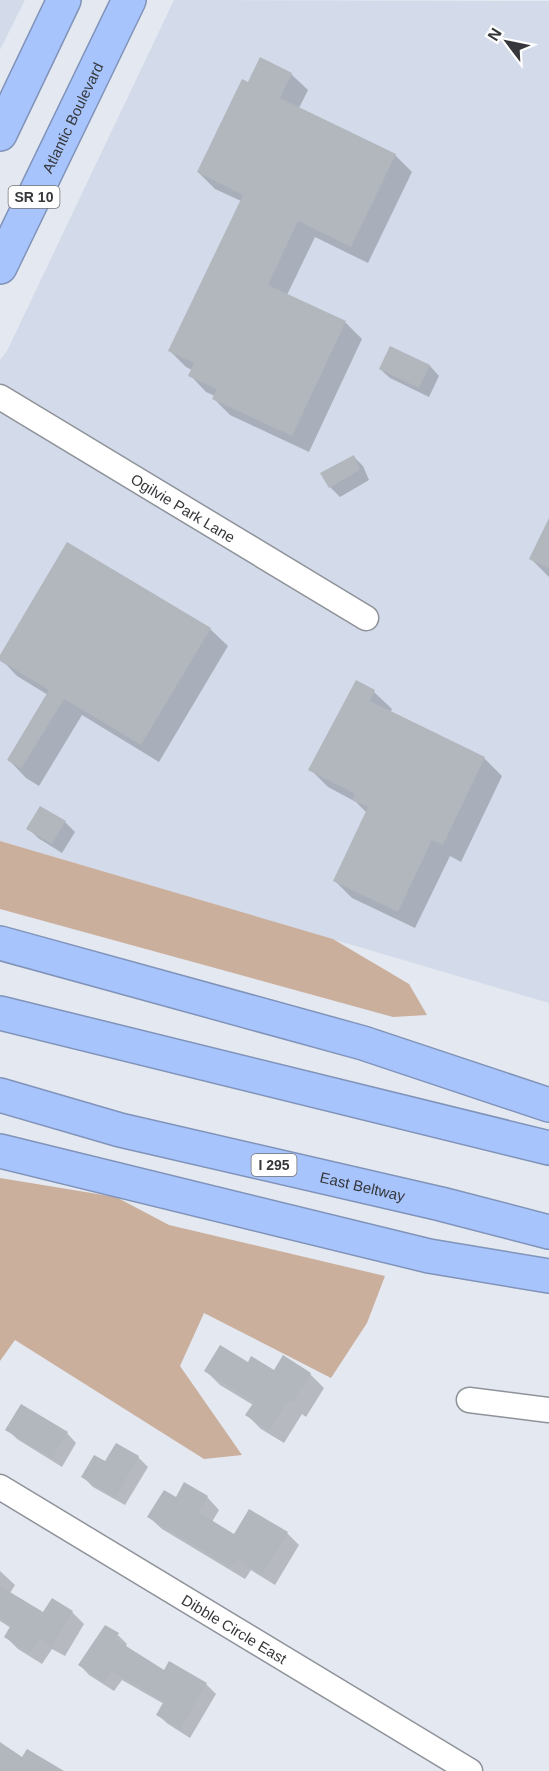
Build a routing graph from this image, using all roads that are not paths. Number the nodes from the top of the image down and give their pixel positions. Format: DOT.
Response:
graph roads {
  1 [pos="64,0"];
  2 [pos="129,0"];
  3 [pos="0,134"];
  4 [pos="0,267"];
  5 [pos="0,397"];
  6 [pos="366,618"];
  7 [pos="0,943"];
  8 [pos="0,1013"];
  9 [pos="0,1095"];
  10 [pos="549,1105"];
  11 [pos="549,1148"];
  12 [pos="0,1151"];
  13 [pos="549,1232"];
  14 [pos="549,1276"];
  15 [pos="470,1400"];
  16 [pos="549,1410"];
  17 [pos="0,1487"];
  18 [pos="470,1771"];
  1 -- 3 [label="highway"];
  2 -- 4 [label="highway, Atlantic Boulevard / SR 10"];
  5 -- 6 [label="street, Ogilvie Park Lane"];
  7 -- 10 [label="highway"];
  8 -- 11 [label="highway"];
  9 -- 13 [label="highway, East Beltway / I 295"];
  12 -- 14 [label="highway"];
  15 -- 16 [label="street"];
  17 -- 18 [label="street, Dibble Circle East"];
}
